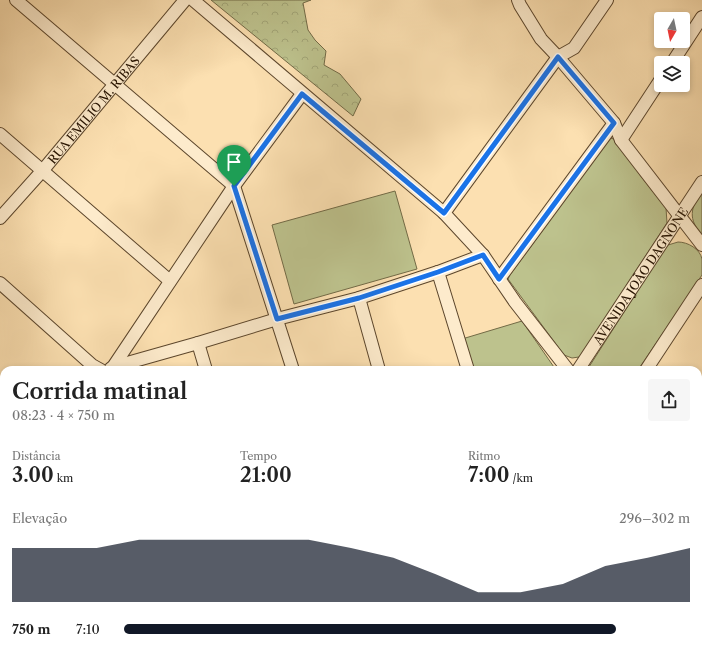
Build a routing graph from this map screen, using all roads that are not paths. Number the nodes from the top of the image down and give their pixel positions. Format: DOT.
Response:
graph roads {
  1 [pos="16,0"];
  2 [pos="185,0"];
  3 [pos="193,0"];
  4 [pos="518,0"];
  5 [pos="607,0"];
  6 [pos="702,17"];
  7 [pos="677,56"];
  8 [pos="558,57"];
  9 [pos="114,83"];
  10 [pos="654,90"];
  11 [pos="302,94"];
  12 [pos="614,123"];
  13 [pos="0,134"];
  14 [pos="621,140"];
  15 [pos="43,170"];
  16 [pos="702,182"];
  17 [pos="234,186"];
  18 [pos="444,213"];
  19 [pos="679,217"];
  20 [pos="0,218"];
  21 [pos="702,245"];
  22 [pos="483,255"];
  23 [pos="438,272"];
  24 [pos="499,279"];
  25 [pos="170,281"];
  26 [pos="0,283"];
  27 [pos="702,285"];
  28 [pos="359,298"];
  29 [pos="277,319"];
  30 [pos="198,343"];
  31 [pos="95,366"];
  32 [pos="112,366"];
  33 [pos="118,366"];
  34 [pos="205,366"];
  35 [pos="292,366"];
  36 [pos="378,366"];
  37 [pos="467,366"];
  38 [pos="565,366"];
  39 [pos="581,366"];
  40 [pos="649,366"];
  1 -- 9 [label="street"];
  2 -- 9 [label="street, RUA EMILIO M. RIBAS"];
  3 -- 11 [label="street"];
  4 -- 8 [label="street"];
  5 -- 8 [label="street"];
  6 -- 7 [label="street"];
  8 -- 12 [label="street"];
  8 -- 18 [label="street"];
  9 -- 15 [label="street, RUA EMILIO M. RIBAS"];
  9 -- 17 [label="street"];
  10 -- 14 [label="street"];
  11 -- 17 [label="street"];
  11 -- 18 [label="street"];
  12 -- 14 [label="street"];
  12 -- 24 [label="street"];
  13 -- 15 [label="street"];
  14 -- 19 [label="street"];
  15 -- 20 [label="street, RUA EMILIO M. RIBAS"];
  15 -- 25 [label="street"];
  16 -- 19 [label="street, AVENIDA JOÃO DAGNONE"];
  17 -- 25 [label="street"];
  17 -- 29 [label="street"];
  18 -- 22 [label="street"];
  19 -- 21 [label="street"];
  19 -- 39 [label="street, AVENIDA JOÃO DAGNONE"];
  22 -- 23 [label="street"];
  22 -- 24 [label="street"];
  23 -- 28 [label="street"];
  23 -- 37 [label="street"];
  24 -- 38 [label="street"];
  25 -- 32 [label="street"];
  26 -- 31 [label="street"];
  27 -- 40 [label="street"];
  28 -- 29 [label="street"];
  28 -- 36 [label="street"];
  29 -- 30 [label="street"];
  29 -- 35 [label="street"];
  30 -- 33 [label="street"];
  30 -- 34 [label="street"];
}
